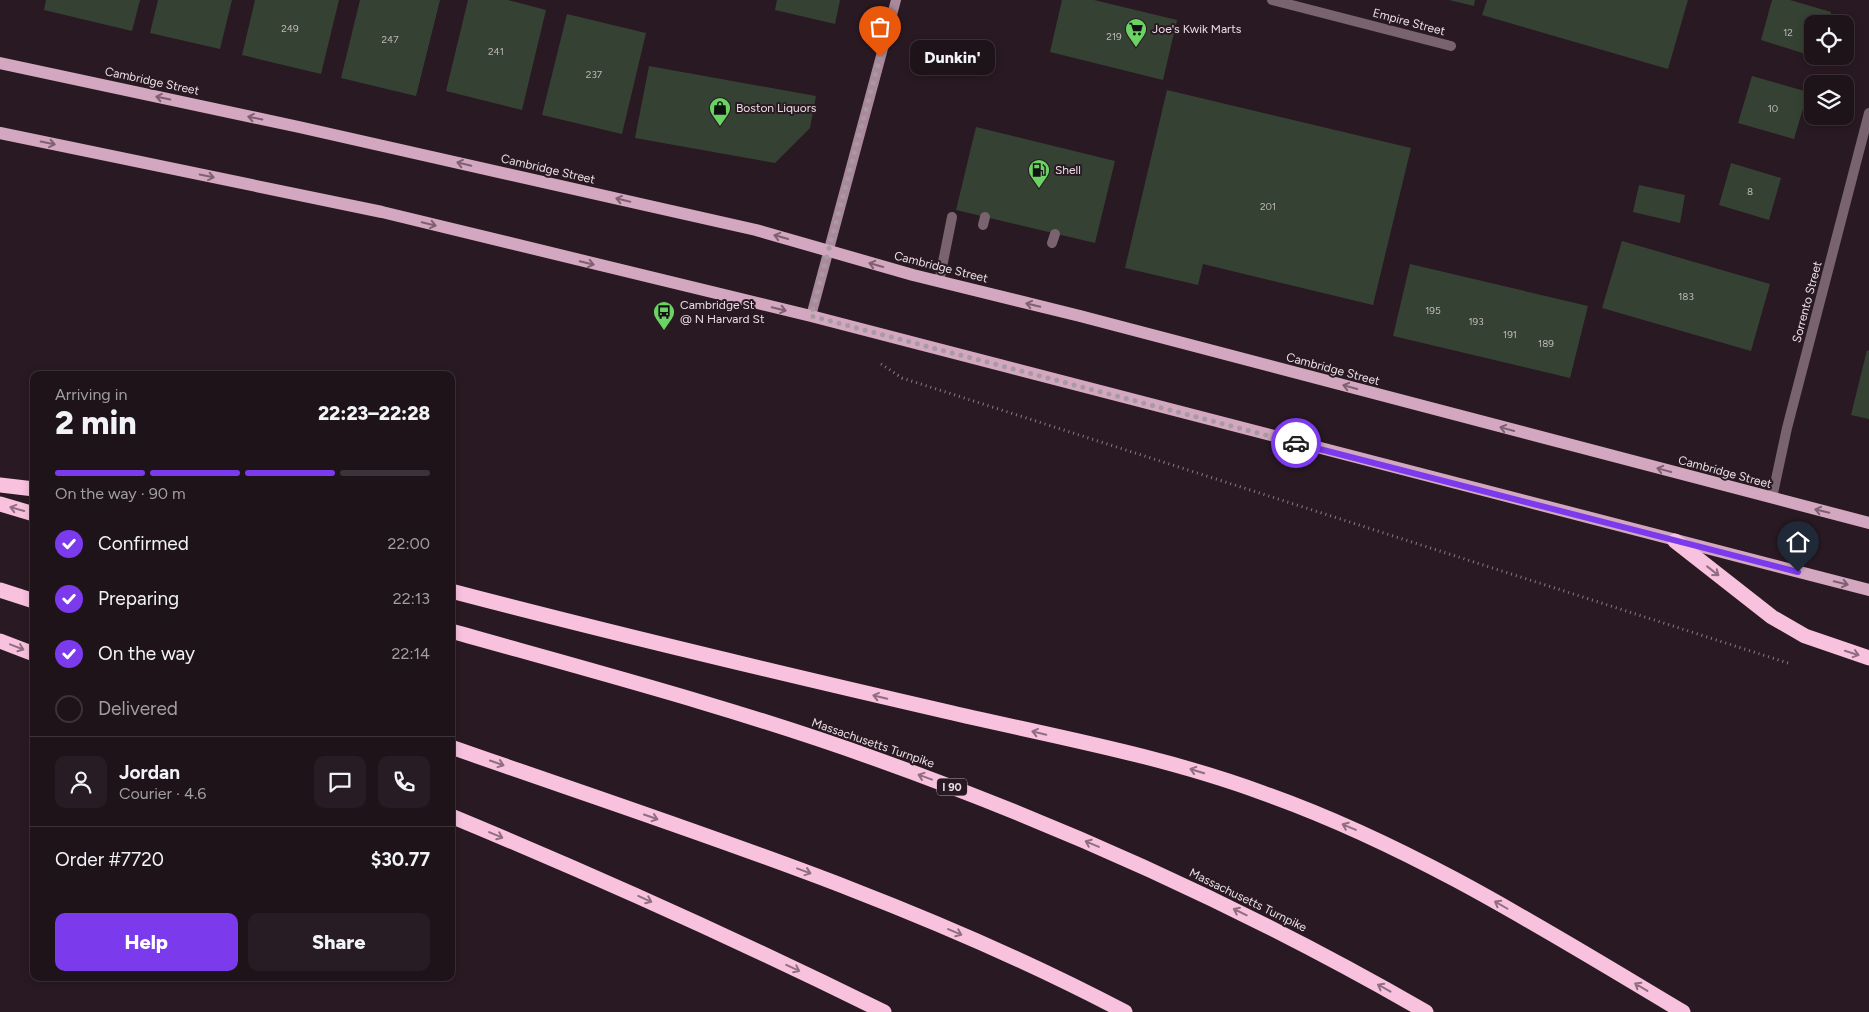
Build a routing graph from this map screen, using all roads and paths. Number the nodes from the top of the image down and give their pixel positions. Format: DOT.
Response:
graph roads {
  1 [pos="896,0"];
  2 [pos="1272,0"];
  3 [pos="1452,46"];
  4 [pos="0,63"];
  5 [pos="1869,113"];
  6 [pos="0,133"];
  7 [pos="952,217"];
  8 [pos="828,251"];
  9 [pos="939,282"];
  10 [pos="811,316"];
  11 [pos="879,363"];
  12 [pos="0,485"];
  13 [pos="30,489"];
  14 [pos="1772,498"];
  15 [pos="0,504"];
  16 [pos="30,513"];
  17 [pos="1869,523"];
  18 [pos="1675,541"];
  19 [pos="0,590"];
  20 [pos="1869,590"];
  21 [pos="455,592"];
  22 [pos="30,601"];
  23 [pos="455,632"];
  24 [pos="0,641"];
  25 [pos="30,652"];
  26 [pos="1869,658"];
  27 [pos="1793,664"];
  28 [pos="455,748"];
  29 [pos="455,818"];
  30 [pos="884,1012"];
  31 [pos="1125,1012"];
  32 [pos="1426,1012"];
  33 [pos="1683,1012"];
  1 -- 8 [label="main road"];
  2 -- 3 [label="street, Empire Street"];
  8 -- 4 [label="main road, Cambridge Street, one-way"];
  5 -- 14 [label="street, Sorrento Street"];
  6 -- 10 [label="main road, one-way"];
  7 -- 9 [label="street"];
  9 -- 8 [label="main road, Cambridge Street, one-way"];
  8 -- 10 [label="main road"];
  14 -- 9 [label="main road, Cambridge Street, one-way"];
  10 -- 18 [label="main road"];
  11 -- 27 [label="path"];
  12 -- 13 [label="highway"];
  17 -- 14 [label="main road, Cambridge Street, one-way"];
  16 -- 15 [label="highway, one-way"];
  18 -- 20 [label="main road, one-way"];
  18 -- 26 [label="highway, one-way"];
  19 -- 22 [label="highway"];
  33 -- 21 [label="highway, one-way"];
  32 -- 23 [label="highway, Massachusetts Turnpike / I 90, one-way"];
  24 -- 25 [label="highway, one-way"];
  28 -- 31 [label="highway, one-way"];
  29 -- 30 [label="highway, one-way"];
}
